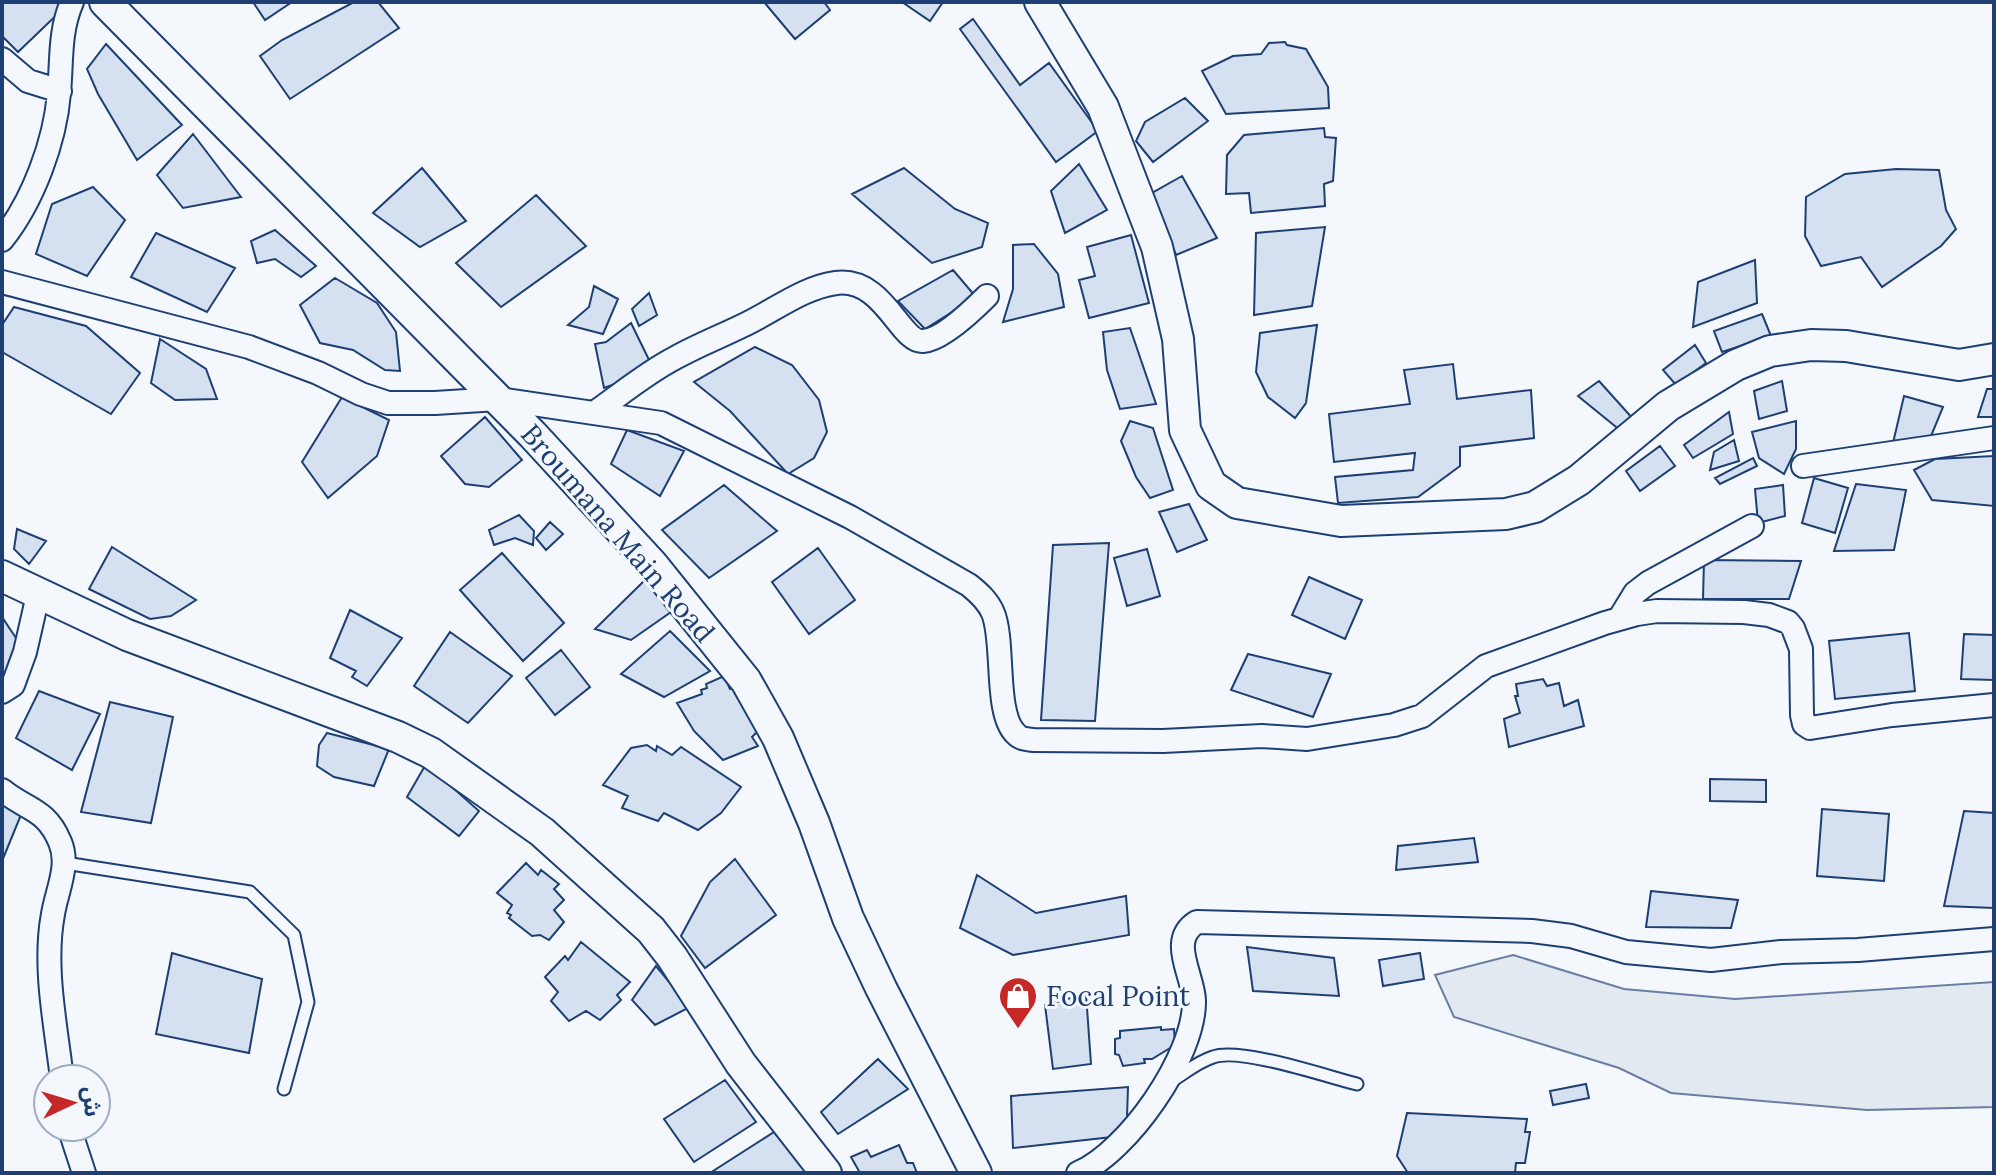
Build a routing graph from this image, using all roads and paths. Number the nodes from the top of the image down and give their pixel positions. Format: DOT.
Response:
graph roads {
  1 [pos="72,2"];
  2 [pos="105,2"];
  3 [pos="1040,2"];
  4 [pos="2,59"];
  5 [pos="60,91"];
  6 [pos="2,240"];
  7 [pos="2,282"];
  8 [pos="987,296"];
  9 [pos="1994,359"];
  10 [pos="498,399"];
  11 [pos="594,413"];
  12 [pos="1994,438"];
  13 [pos="1803,466"];
  14 [pos="1752,526"];
  15 [pos="2,576"];
  16 [pos="38,595"];
  17 [pos="1619,619"];
  18 [pos="2,692"];
  19 [pos="1994,705"];
  20 [pos="2,790"];
  21 [pos="65,863"];
  22 [pos="1994,939"];
  23 [pos="60,1063"];
  24 [pos="1357,1084"];
  25 [pos="1167,1085"];
  26 [pos="284,1089"];
  27 [pos="74,1143"];
  28 [pos="84,1173"];
  29 [pos="826,1173"];
  30 [pos="976,1173"];
  31 [pos="1078,1173"];
  1 -- 5 [label="street"];
  2 -- 10 [label="street, Broumana Main Road"];
  3 -- 9 [label="street"];
  4 -- 5 [label="street"];
  5 -- 6 [label="street"];
  7 -- 10 [label="street"];
  8 -- 11 [label="street"];
  10 -- 11 [label="street"];
  10 -- 30 [label="street, Broumana Main Road"];
  11 -- 17 [label="street"];
  12 -- 13 [label="street"];
  14 -- 17 [label="street"];
  15 -- 16 [label="street"];
  16 -- 18 [label="street"];
  16 -- 29 [label="street"];
  17 -- 19 [label="street"];
  20 -- 21 [label="street"];
  21 -- 23 [label="street"];
  21 -- 26 [label="lane"];
  22 -- 25 [label="street"];
  24 -- 25 [label="lane"];
  25 -- 31 [label="street"];
  27 -- 28 [label="street"];
}
